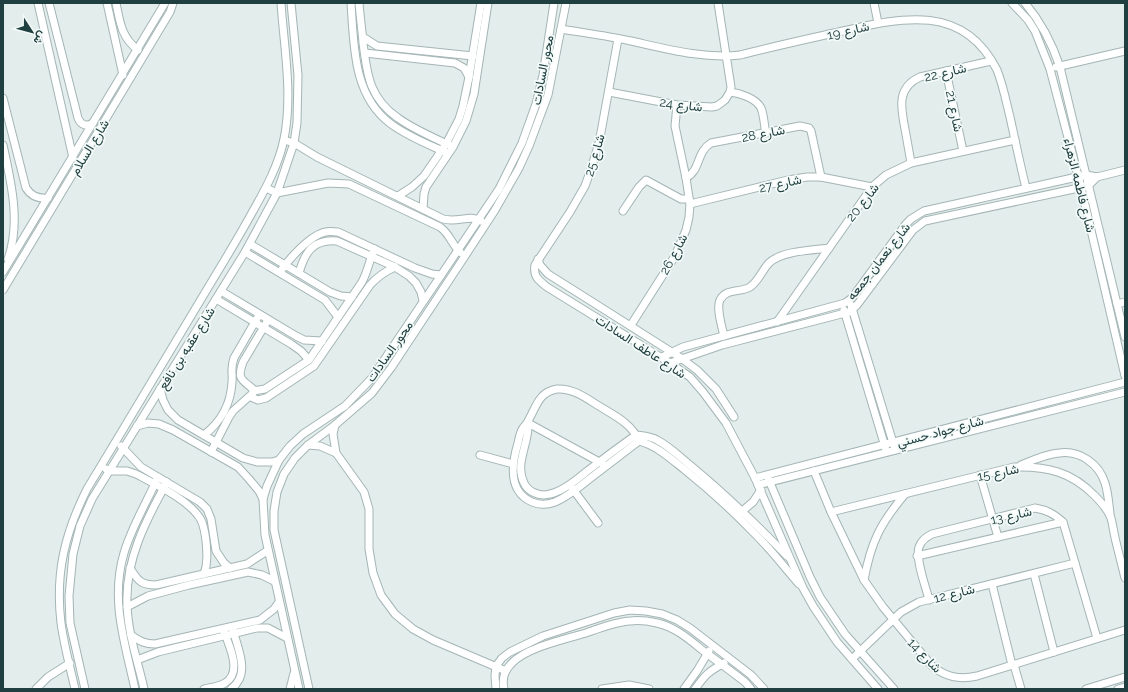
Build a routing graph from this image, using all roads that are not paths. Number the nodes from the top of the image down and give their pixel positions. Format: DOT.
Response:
graph roads {
  1 [pos="38,3"];
  2 [pos="49,3"];
  3 [pos="107,3"];
  4 [pos="116,3"];
  5 [pos="165,3"];
  6 [pos="173,3"];
  7 [pos="281,3"];
  8 [pos="291,3"];
  9 [pos="351,3"];
  10 [pos="359,3"];
  11 [pos="481,3"];
  12 [pos="488,3"];
  13 [pos="554,3"];
  14 [pos="566,3"];
  15 [pos="718,3"];
  16 [pos="874,3"];
  17 [pos="1012,3"];
  18 [pos="1025,3"];
  19 [pos="878,23"];
  20 [pos="561,29"];
  21 [pos="363,37"];
  22 [pos="618,38"];
  23 [pos="138,50"];
  24 [pos="1125,51"];
  25 [pos="364,53"];
  26 [pos="473,56"];
  27 [pos="725,57"];
  28 [pos="991,60"];
  29 [pos="1060,67"];
  30 [pos="1050,69"];
  31 [pos="946,71"];
  32 [pos="123,75"];
  33 [pos="469,77"];
  34 [pos="609,92"];
  35 [pos="730,92"];
  36 [pos="3,98"];
  37 [pos="678,105"];
  38 [pos="93,123"];
  39 [pos="766,133"];
  40 [pos="284,140"];
  41 [pos="1015,140"];
  42 [pos="294,143"];
  43 [pos="3,145"];
  44 [pos="450,146"];
  45 [pos="964,151"];
  46 [pos="445,152"];
  47 [pos="73,158"];
  48 [pos="911,163"];
  49 [pos="1125,170"];
  50 [pos="1082,176"];
  51 [pos="821,177"];
  52 [pos="1097,177"];
  53 [pos="686,178"];
  54 [pos="1084,186"];
  55 [pos="872,187"];
  56 [pos="266,188"];
  57 [pos="1026,188"];
  58 [pos="277,192"];
  59 [pos="1006,192"];
  60 [pos="398,196"];
  61 [pos="981,197"];
  62 [pos="48,198"];
  63 [pos="689,201"];
  64 [pos="1010,202"];
  65 [pos="985,207"];
  66 [pos="423,209"];
  67 [pos="623,211"];
  68 [pos="478,219"];
  69 [pos="486,224"];
  70 [pos="250,244"];
  71 [pos="829,248"];
  72 [pos="375,249"];
  73 [pos="458,250"];
  74 [pos="245,252"];
  75 [pos="371,256"];
  76 [pos="465,256"];
  77 [pos="538,259"];
  78 [pos="285,265"];
  79 [pos="395,267"];
  80 [pos="3,271"];
  81 [pos="280,272"];
  82 [pos="299,273"];
  83 [pos="441,275"];
  84 [pos="12,276"];
  85 [pos="3,290"];
  86 [pos="221,291"];
  87 [pos="352,297"];
  88 [pos="216,299"];
  89 [pos="423,301"];
  90 [pos="849,301"];
  91 [pos="1125,302"];
  92 [pos="1117,304"];
  93 [pos="841,305"];
  94 [pos="853,309"];
  95 [pos="846,313"];
  96 [pos="259,315"];
  97 [pos="338,317"];
  98 [pos="268,320"];
  99 [pos="255,322"];
  100 [pos="777,322"];
  101 [pos="631,325"];
  102 [pos="263,327"];
  103 [pos="724,336"];
  104 [pos="1125,337"];
  105 [pos="322,341"];
  106 [pos="672,352"];
  107 [pos="662,357"];
  108 [pos="682,358"];
  109 [pos="309,360"];
  110 [pos="670,363"];
  111 [pos="698,370"];
  112 [pos="1125,376"];
  113 [pos="690,377"];
  114 [pos="242,379"];
  115 [pos="233,380"];
  116 [pos="1125,382"];
  117 [pos="160,389"];
  118 [pos="1125,392"];
  119 [pos="252,394"];
  120 [pos="734,417"];
  121 [pos="528,423"];
  122 [pos="335,424"];
  123 [pos="137,426"];
  124 [pos="204,435"];
  125 [pos="637,438"];
  126 [pos="115,442"];
  127 [pos="216,442"];
  128 [pos="893,443"];
  129 [pos="308,445"];
  130 [pos="123,448"];
  131 [pos="886,449"];
  132 [pos="896,450"];
  133 [pos="211,452"];
  134 [pos="336,453"];
  135 [pos="480,455"];
  136 [pos="279,460"];
  137 [pos="599,462"];
  138 [pos="512,464"];
  139 [pos="100,466"];
  140 [pos="606,466"];
  141 [pos="1014,467"];
  142 [pos="109,471"];
  143 [pos="814,471"];
  144 [pos="980,475"];
  145 [pos="158,477"];
  146 [pos="768,479"];
  147 [pos="167,482"];
  148 [pos="155,484"];
  149 [pos="569,484"];
  150 [pos="758,485"];
  151 [pos="163,489"];
  152 [pos="574,491"];
  153 [pos="905,493"];
  154 [pos="263,499"];
  155 [pos="743,510"];
  156 [pos="831,512"];
  157 [pos="737,516"];
  158 [pos="1111,518"];
  159 [pos="993,519"];
  160 [pos="1063,522"];
  161 [pos="598,523"];
  162 [pos="998,537"];
  163 [pos="1125,544"];
  164 [pos="1117,546"];
  165 [pos="267,551"];
  166 [pos="918,556"];
  167 [pos="791,560"];
  168 [pos="1075,563"];
  169 [pos="130,568"];
  170 [pos="230,568"];
  171 [pos="204,574"];
  172 [pos="1034,574"];
  173 [pos="217,575"];
  174 [pos="1125,578"];
  175 [pos="864,580"];
  176 [pos="274,581"];
  177 [pos="992,584"];
  178 [pos="803,588"];
  179 [pos="929,600"];
  180 [pos="279,602"];
  181 [pos="127,607"];
  182 [pos="893,620"];
  183 [pos="233,630"];
  184 [pos="1125,630"];
  185 [pos="224,632"];
  186 [pos="131,634"];
  187 [pos="287,638"];
  188 [pos="1097,638"];
  189 [pos="712,645"];
  190 [pos="860,651"];
  191 [pos="1054,652"];
  192 [pos="708,654"];
  193 [pos="731,659"];
  194 [pos="852,659"];
  195 [pos="137,660"];
  196 [pos="70,663"];
  197 [pos="722,664"];
  198 [pos="1013,665"];
  199 [pos="496,666"];
  200 [pos="295,671"];
  201 [pos="506,671"];
  202 [pos="1125,677"];
  203 [pos="1125,687"];
  204 [pos="307,688"];
  205 [pos="36,689"];
  206 [pos="75,689"];
  207 [pos="85,689"];
  208 [pos="135,689"];
  209 [pos="144,689"];
  210 [pos="204,689"];
  211 [pos="231,689"];
  212 [pos="290,689"];
  213 [pos="299,689"];
  214 [pos="496,689"];
  215 [pos="504,689"];
  216 [pos="602,689"];
  217 [pos="649,689"];
  218 [pos="684,689"];
  219 [pos="695,689"];
  220 [pos="751,689"];
  221 [pos="764,689"];
  222 [pos="878,689"];
  223 [pos="894,689"];
  224 [pos="1021,689"];
  225 [pos="1086,689"];
  226 [pos="1118,689"];
  1 -- 47 [label="street"];
  2 -- 38 [label="street"];
  3 -- 32 [label="street"];
  4 -- 23 [label="street"];
  5 -- 23 [label="street, شارع السلام"];
  6 -- 84 [label="street, شارع السلام"];
  7 -- 40 [label="street, شارع عقبه بن نافع"];
  8 -- 42 [label="street, شارع عقبه بن نافع"];
  9 -- 46 [label="street"];
  10 -- 21 [label="street"];
  11 -- 26 [label="street"];
  12 -- 44 [label="street"];
  13 -- 68 [label="street, محور السادات"];
  14 -- 20 [label="street, محور السادات"];
  15 -- 27 [label="street"];
  16 -- 19 [label="street"];
  17 -- 30 [label="street, شارع فاطمه الزهراء"];
  18 -- 29 [label="street, شارع فاطمه الزهراء"];
  19 -- 27 [label="street, شارع 19"];
  19 -- 28 [label="street, شارع 19"];
  20 -- 22 [label="street, شارع 19"];
  20 -- 69 [label="street, محور السادات"];
  21 -- 25 [label="street"];
  21 -- 26 [label="street"];
  22 -- 27 [label="street, شارع 19"];
  22 -- 34 [label="street, شارع 25"];
  23 -- 32 [label="street, شارع السلام"];
  24 -- 29 [label="street"];
  25 -- 33 [label="street"];
  25 -- 44 [label="street"];
  26 -- 33 [label="street"];
  27 -- 35 [label="street"];
  28 -- 31 [label="street, شارع 22"];
  28 -- 41 [label="street, شارع 19"];
  29 -- 30 [label="street"];
  29 -- 50 [label="street, شارع فاطمه الزهراء"];
  30 -- 50 [label="street, شارع فاطمه الزهراء"];
  31 -- 45 [label="street, شارع 21"];
  31 -- 48 [label="street, شارع 22"];
  32 -- 38 [label="street, شارع السلام"];
  33 -- 44 [label="street"];
  34 -- 37 [label="street, شارع 24"];
  34 -- 77 [label="street, شارع 25"];
  35 -- 37 [label="street, شارع 24"];
  35 -- 39 [label="street"];
  36 -- 62 [label="street"];
  37 -- 53 [label="street, شارع 26"];
  38 -- 47 [label="street, شارع السلام"];
  39 -- 51 [label="street, شارع 28"];
  39 -- 53 [label="street, شارع 28"];
  40 -- 42 [label="street"];
  40 -- 56 [label="street, شارع عقبه بن نافع"];
  41 -- 45 [label="street, شارع 20"];
  41 -- 57 [label="street, شارع 19"];
  42 -- 58 [label="street, شارع عقبه بن نافع"];
  42 -- 60 [label="street"];
  43 -- 80 [label="street"];
  44 -- 46 [label="street"];
  45 -- 48 [label="street, شارع 20"];
  46 -- 60 [label="street"];
  46 -- 66 [label="street"];
  47 -- 62 [label="street, شارع السلام"];
  48 -- 55 [label="street, شارع 20"];
  49 -- 52 [label="street, شارع نعمان جمعه"];
  50 -- 52 [label="street, شارع نعمان جمعه"];
  50 -- 54 [label="street, شارع فاطمه الزهراء"];
  50 -- 57 [label="street, شارع نعمان جمعه"];
  51 -- 55 [label="street, شارع 27"];
  51 -- 63 [label="street, شارع 27"];
  52 -- 54 [label="street"];
  53 -- 63 [label="street, شارع 26"];
  54 -- 64 [label="street, شارع نعمان جمعه"];
  54 -- 92 [label="street, شارع فاطمه الزهراء"];
  54 -- 112 [label="street, شارع فاطمه الزهراء"];
  55 -- 71 [label="street, شارع 20"];
  56 -- 58 [label="street"];
  56 -- 126 [label="street, شارع عقبه بن نافع"];
  57 -- 59 [label="street, شارع نعمان جمعه"];
  58 -- 70 [label="street, شارع عقبه بن نافع"];
  58 -- 73 [label="street"];
  59 -- 61 [label="street, شارع نعمان جمعه"];
  59 -- 64 [label="street"];
  60 -- 66 [label="street"];
  61 -- 65 [label="street"];
  61 -- 90 [label="street, شارع نعمان جمعه"];
  62 -- 80 [label="street, شارع السلام"];
  63 -- 67 [label="street"];
  63 -- 101 [label="street, شارع 26"];
  64 -- 65 [label="street, شارع نعمان جمعه"];
  65 -- 94 [label="street, شارع نعمان جمعه"];
  66 -- 68 [label="street"];
  68 -- 69 [label="street"];
  68 -- 73 [label="street, محور السادات"];
  69 -- 76 [label="street, محور السادات"];
  70 -- 74 [label="street, شارع عقبه بن نافع"];
  70 -- 78 [label="street"];
  71 -- 100 [label="street, شارع 20"];
  71 -- 103 [label="street"];
  72 -- 75 [label="street"];
  72 -- 78 [label="street"];
  72 -- 83 [label="street"];
  73 -- 76 [label="street"];
  73 -- 83 [label="street, محور السادات"];
  74 -- 81 [label="street"];
  74 -- 86 [label="street, شارع عقبه بن نافع"];
  75 -- 79 [label="street"];
  75 -- 82 [label="street"];
  75 -- 87 [label="street"];
  76 -- 122 [label="street, محور السادات"];
  77 -- 101 [label="street, شارع عاطف السادات"];
  77 -- 107 [label="street, شارع عاطف السادات"];
  78 -- 81 [label="street"];
  78 -- 82 [label="street"];
  79 -- 89 [label="street"];
  79 -- 119 [label="street"];
  80 -- 84 [label="street"];
  81 -- 97 [label="street"];
  82 -- 87 [label="street"];
  83 -- 89 [label="street, محور السادات"];
  84 -- 85 [label="street, شارع السلام"];
  86 -- 88 [label="street, شارع عقبه بن نافع"];
  86 -- 96 [label="street"];
  87 -- 97 [label="street"];
  88 -- 99 [label="street"];
  88 -- 117 [label="street, شارع عقبه بن نافع"];
  89 -- 136 [label="street, محور السادات"];
  90 -- 93 [label="street, شارع نعمان جمعه"];
  90 -- 94 [label="street"];
  91 -- 92 [label="street"];
  92 -- 104 [label="street, شارع فاطمه الزهراء"];
  93 -- 95 [label="street"];
  93 -- 100 [label="street, شارع نعمان جمعه"];
  94 -- 95 [label="street, شارع نعمان جمعه"];
  94 -- 128 [label="street"];
  95 -- 108 [label="street, شارع نعمان جمعه"];
  95 -- 131 [label="street"];
  96 -- 98 [label="street"];
  96 -- 99 [label="street"];
  97 -- 105 [label="street"];
  98 -- 102 [label="street"];
  98 -- 105 [label="street"];
  99 -- 102 [label="street"];
  99 -- 115 [label="street"];
  100 -- 103 [label="street, شارع نعمان جمعه"];
  101 -- 106 [label="street, شارع عاطف السادات"];
  102 -- 109 [label="street"];
  102 -- 114 [label="street"];
  103 -- 106 [label="street, شارع نعمان جمعه"];
  105 -- 109 [label="street"];
  106 -- 107 [label="street, شارع نعمان جمعه"];
  106 -- 108 [label="street, شارع عاطف السادات"];
  107 -- 110 [label="street, شارع عاطف السادات"];
  108 -- 110 [label="street, شارع نعمان جمعه"];
  108 -- 111 [label="street, شارع عاطف السادات"];
  109 -- 119 [label="street"];
  110 -- 113 [label="street, شارع عاطف السادات"];
  111 -- 113 [label="street"];
  111 -- 120 [label="street, شارع عاطف السادات"];
  113 -- 150 [label="street, شارع عاطف السادات"];
  114 -- 115 [label="street"];
  114 -- 119 [label="street"];
  115 -- 124 [label="street"];
  116 -- 128 [label="street, شارع جواد حسني"];
  117 -- 123 [label="street, شارع عقبه بن نافع"];
  117 -- 124 [label="street"];
  118 -- 132 [label="street, شارع جواد حسني"];
  119 -- 127 [label="street"];
  121 -- 125 [label="street"];
  121 -- 137 [label="street"];
  121 -- 138 [label="street"];
  121 -- 149 [label="street"];
  122 -- 129 [label="street, محور السادات"];
  122 -- 134 [label="street"];
  123 -- 130 [label="street, شارع عقبه بن نافع"];
  123 -- 133 [label="street"];
  124 -- 127 [label="street"];
  125 -- 137 [label="street"];
  125 -- 140 [label="street"];
  125 -- 155 [label="street"];
  125 -- 157 [label="street"];
  126 -- 130 [label="street"];
  126 -- 139 [label="street, شارع عقبه بن نافع"];
  127 -- 133 [label="street"];
  127 -- 136 [label="street"];
  128 -- 131 [label="street, شارع جواد حسني"];
  128 -- 132 [label="street"];
  129 -- 134 [label="street"];
  129 -- 204 [label="street, محور السادات"];
  130 -- 142 [label="street, شارع عقبه بن نافع"];
  130 -- 145 [label="street"];
  131 -- 132 [label="street, شارع جواد حسني"];
  131 -- 143 [label="street, شارع جواد حسني"];
  131 -- 146 [label="street, شارع جواد حسني"];
  133 -- 154 [label="street"];
  134 -- 199 [label="street"];
  135 -- 138 [label="street"];
  136 -- 154 [label="street, محور السادات"];
  137 -- 140 [label="street"];
  137 -- 149 [label="street"];
  138 -- 152 [label="street"];
  139 -- 142 [label="street"];
  139 -- 196 [label="street, شارع عقبه بن نافع"];
  140 -- 152 [label="street"];
  141 -- 144 [label="street, شارع 15"];
  141 -- 158 [label="street, شارع 15"];
  141 -- 158 [label="street"];
  142 -- 148 [label="street"];
  142 -- 207 [label="street, شارع عقبه بن نافع"];
  143 -- 146 [label="street, شارع جواد حسني"];
  143 -- 156 [label="street, شارع 14"];
  144 -- 153 [label="street, شارع 15"];
  144 -- 159 [label="street"];
  145 -- 147 [label="street"];
  145 -- 148 [label="street"];
  146 -- 150 [label="street, شارع جواد حسني"];
  146 -- 190 [label="street"];
  147 -- 151 [label="street"];
  147 -- 170 [label="street"];
  148 -- 151 [label="street"];
  148 -- 208 [label="street"];
  149 -- 152 [label="street"];
  150 -- 155 [label="street"];
  150 -- 167 [label="street, شارع عاطف السادات"];
  151 -- 169 [label="street"];
  151 -- 171 [label="street"];
  152 -- 161 [label="street"];
  153 -- 156 [label="street, شارع 15"];
  153 -- 175 [label="street"];
  154 -- 165 [label="street, محور السادات"];
  155 -- 157 [label="street"];
  155 -- 167 [label="street"];
  156 -- 175 [label="street, شارع 14"];
  157 -- 178 [label="street"];
  158 -- 164 [label="street, شارع 15"];
  159 -- 160 [label="street, شارع 13"];
  159 -- 162 [label="street"];
  159 -- 166 [label="street, شارع 13"];
  160 -- 162 [label="street"];
  160 -- 168 [label="street"];
  162 -- 166 [label="street"];
  163 -- 164 [label="street"];
  164 -- 174 [label="street, شارع 15"];
  165 -- 170 [label="street"];
  165 -- 176 [label="street, محور السادات"];
  166 -- 179 [label="street"];
  167 -- 178 [label="street, شارع عاطف السادات"];
  168 -- 172 [label="street, شارع 12"];
  168 -- 188 [label="street"];
  169 -- 171 [label="street"];
  169 -- 181 [label="street"];
  170 -- 173 [label="street"];
  171 -- 173 [label="street"];
  172 -- 177 [label="street, شارع 12"];
  172 -- 191 [label="street"];
  173 -- 176 [label="street"];
  173 -- 181 [label="street"];
  175 -- 182 [label="street, شارع 14"];
  176 -- 180 [label="street, محور السادات"];
  177 -- 179 [label="street, شارع 12"];
  177 -- 198 [label="street"];
  178 -- 194 [label="street, شارع عاطف السادات"];
  179 -- 182 [label="street, شارع 12"];
  180 -- 183 [label="street"];
  180 -- 187 [label="street, محور السادات"];
  181 -- 186 [label="street"];
  182 -- 190 [label="street, شارع 12"];
  182 -- 198 [label="street, شارع 14"];
  183 -- 185 [label="street"];
  183 -- 187 [label="street"];
  183 -- 211 [label="street"];
  184 -- 188 [label="street, شارع 14"];
  185 -- 186 [label="street"];
  185 -- 195 [label="street"];
  185 -- 210 [label="street"];
  186 -- 195 [label="street"];
  187 -- 200 [label="street, محور السادات"];
  188 -- 191 [label="street, شارع 14"];
  189 -- 192 [label="street"];
  189 -- 193 [label="street"];
  189 -- 199 [label="street"];
  190 -- 194 [label="street, شارع 12"];
  190 -- 223 [label="street"];
  191 -- 198 [label="street, شارع 14"];
  192 -- 197 [label="street"];
  192 -- 201 [label="street"];
  192 -- 218 [label="street"];
  193 -- 197 [label="street"];
  193 -- 221 [label="street"];
  194 -- 222 [label="street, شارع عاطف السادات"];
  195 -- 209 [label="street"];
  196 -- 205 [label="street"];
  196 -- 206 [label="street, شارع عقبه بن نافع"];
  197 -- 219 [label="street"];
  197 -- 220 [label="street"];
  198 -- 224 [label="street"];
  199 -- 201 [label="street"];
  199 -- 214 [label="street"];
  200 -- 212 [label="street"];
  200 -- 213 [label="street, محور السادات"];
  201 -- 215 [label="street"];
  202 -- 225 [label="street"];
  203 -- 226 [label="street"];
  216 -- 217 [label="street"];
}
